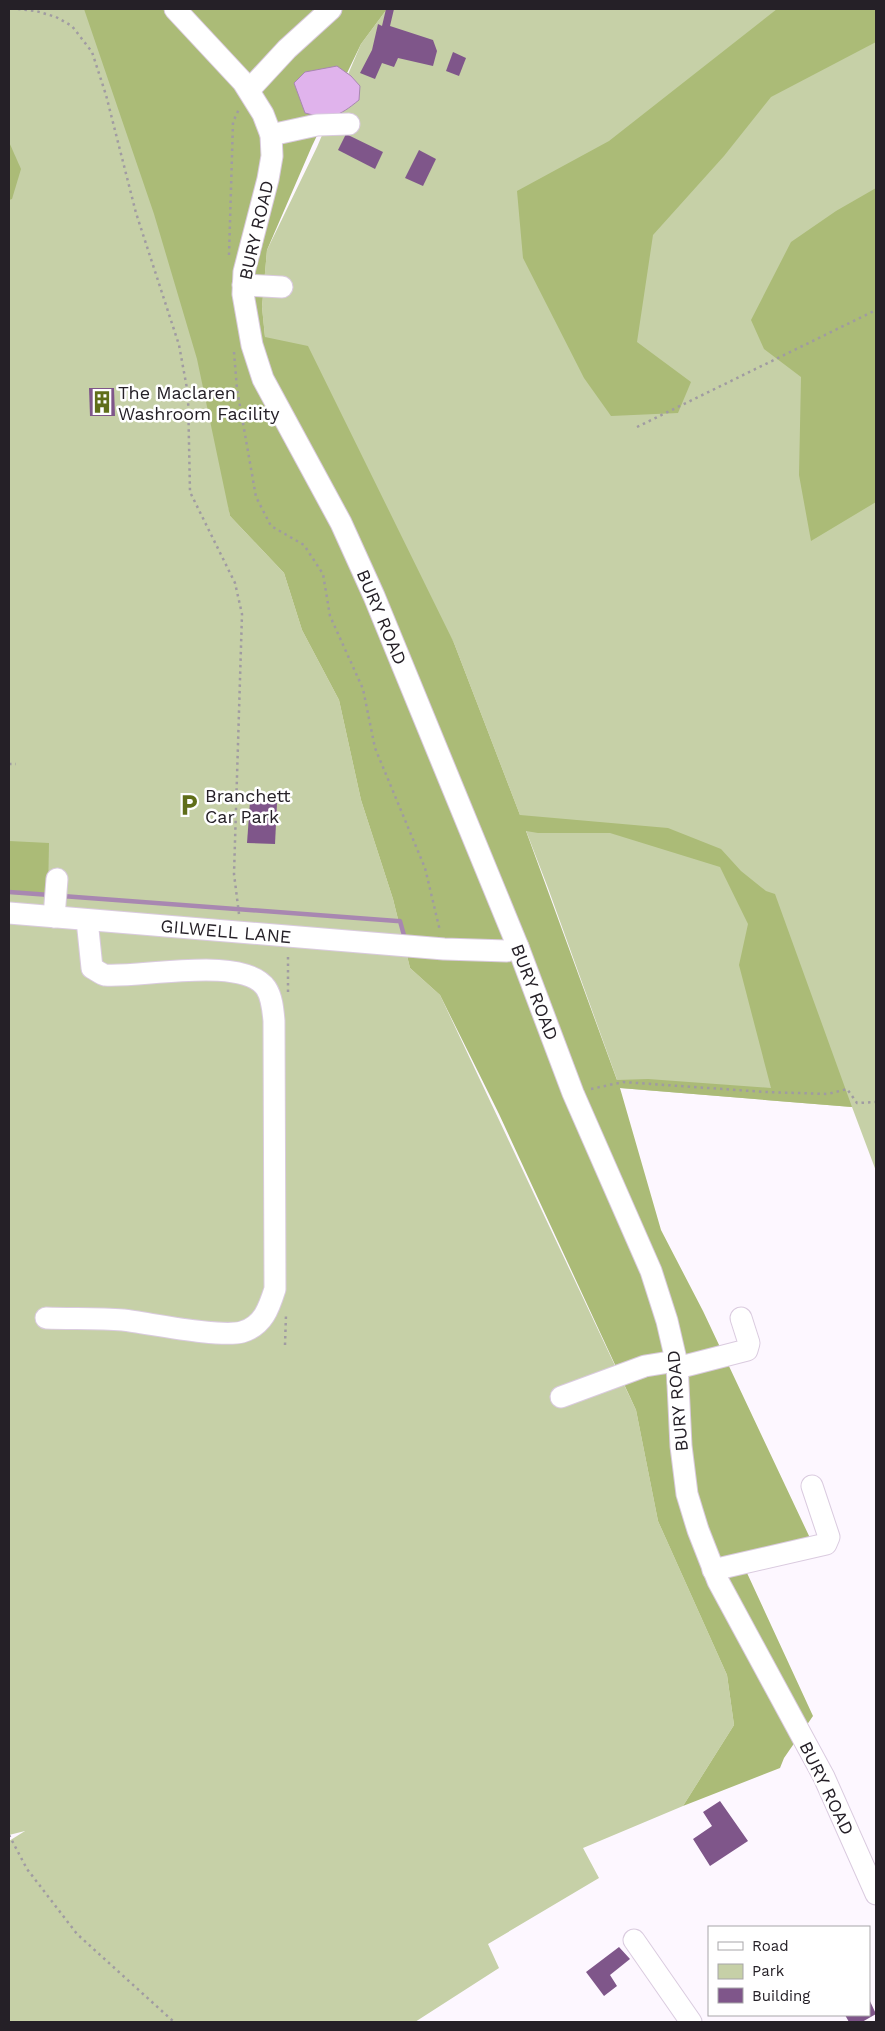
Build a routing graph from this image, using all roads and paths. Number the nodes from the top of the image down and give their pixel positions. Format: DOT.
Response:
graph roads {
  1 [pos="18,9"];
  2 [pos="175,9"];
  3 [pos="331,9"];
  4 [pos="249,90"];
  5 [pos="349,124"];
  6 [pos="271,135"];
  7 [pos="229,256"];
  8 [pos="243,285"];
  9 [pos="282,287"];
  10 [pos="876,310"];
  11 [pos="234,351"];
  12 [pos="637,427"];
  13 [pos="9,764"];
  14 [pos="16,764"];
  15 [pos="238,909"];
  16 [pos="9,913"];
  17 [pos="87,920"];
  18 [pos="518,947"];
  19 [pos="444,949"];
  20 [pos="573,1093"];
  21 [pos="876,1102"];
  22 [pos="46,1318"];
  23 [pos="741,1318"];
  24 [pos="677,1364"];
  25 [pos="560,1396"];
  26 [pos="812,1486"];
  27 [pos="713,1570"];
  28 [pos="9,1835"];
  29 [pos="876,1894"];
  30 [pos="634,1940"];
  31 [pos="174,2022"];
  32 [pos="690,2022"];
  1 -- 15 [label="path"];
  2 -- 4 [label="street, BURY ROAD"];
  3 -- 4 [label="street"];
  4 -- 6 [label="street, BURY ROAD"];
  4 -- 7 [label="path"];
  5 -- 6 [label="street"];
  6 -- 8 [label="street, BURY ROAD"];
  8 -- 9 [label="street"];
  8 -- 18 [label="street, BURY ROAD"];
  10 -- 12 [label="path"];
  11 -- 19 [label="path"];
  13 -- 14 [label="path"];
  16 -- 17 [label="street, GILWELL LANE"];
  17 -- 19 [label="street, GILWELL LANE"];
  17 -- 22 [label="street"];
  18 -- 19 [label="street, GILWELL LANE"];
  18 -- 20 [label="street, BURY ROAD"];
  20 -- 21 [label="path"];
  20 -- 24 [label="street, BURY ROAD"];
  23 -- 24 [label="street"];
  24 -- 25 [label="street"];
  24 -- 27 [label="street, BURY ROAD"];
  26 -- 27 [label="street"];
  27 -- 29 [label="street, BURY ROAD"];
  28 -- 31 [label="path"];
  30 -- 32 [label="street"];
}
